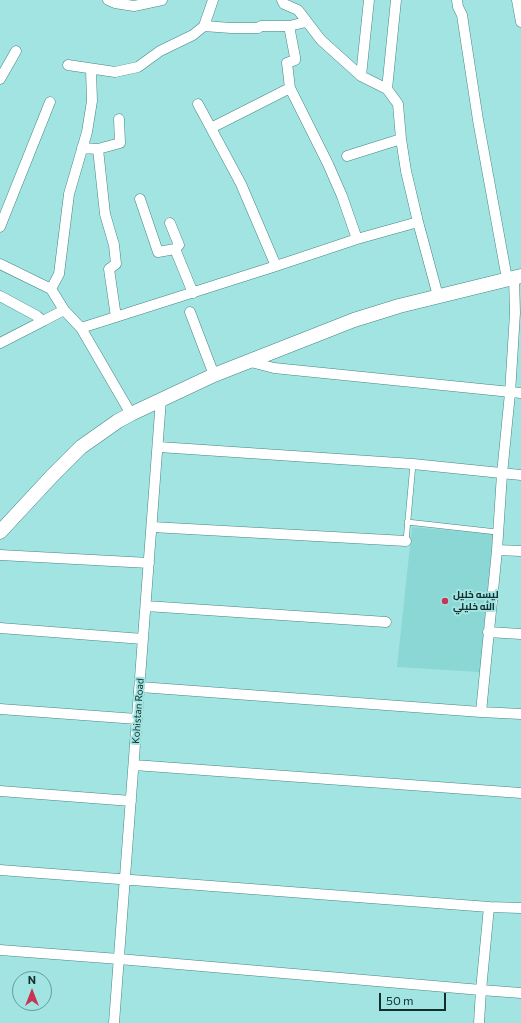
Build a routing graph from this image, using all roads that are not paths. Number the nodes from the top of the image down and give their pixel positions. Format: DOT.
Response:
graph roads {
  1 [pos="108,0"];
  2 [pos="162,0"];
  3 [pos="213,0"];
  4 [pos="282,0"];
  5 [pos="369,0"];
  6 [pos="396,0"];
  7 [pos="457,0"];
  8 [pos="517,0"];
  9 [pos="306,22"];
  10 [pos="521,22"];
  11 [pos="204,26"];
  12 [pos="289,26"];
  13 [pos="16,51"];
  14 [pos="68,66"];
  15 [pos="91,70"];
  16 [pos="361,76"];
  17 [pos="0,79"];
  18 [pos="290,88"];
  19 [pos="387,89"];
  20 [pos="50,102"];
  21 [pos="198,104"];
  22 [pos="119,119"];
  23 [pos="211,128"];
  24 [pos="401,140"];
  25 [pos="82,148"];
  26 [pos="98,149"];
  27 [pos="347,156"];
  28 [pos="140,199"];
  29 [pos="418,222"];
  30 [pos="170,223"];
  31 [pos="0,227"];
  32 [pos="357,239"];
  33 [pos="175,249"];
  34 [pos="0,264"];
  35 [pos="276,266"];
  36 [pos="514,278"];
  37 [pos="50,289"];
  38 [pos="193,292"];
  39 [pos="0,296"];
  40 [pos="438,296"];
  41 [pos="64,310"];
  42 [pos="190,312"];
  43 [pos="518,313"];
  44 [pos="116,317"];
  45 [pos="43,321"];
  46 [pos="81,328"];
  47 [pos="0,343"];
  48 [pos="247,361"];
  49 [pos="214,375"];
  50 [pos="510,393"];
  51 [pos="521,393"];
  52 [pos="162,399"];
  53 [pos="131,414"];
  54 [pos="159,447"];
  55 [pos="413,464"];
  56 [pos="502,474"];
  57 [pos="521,475"];
  58 [pos="407,522"];
  59 [pos="2,525"];
  60 [pos="152,527"];
  61 [pos="497,532"];
  62 [pos="406,541"];
  63 [pos="497,550"];
  64 [pos="521,551"];
  65 [pos="0,555"];
  66 [pos="149,563"];
  67 [pos="146,606"];
  68 [pos="386,622"];
  69 [pos="0,628"];
  70 [pos="488,632"];
  71 [pos="521,634"];
  72 [pos="143,639"];
  73 [pos="140,687"];
  74 [pos="0,708"];
  75 [pos="481,712"];
  76 [pos="521,714"];
  77 [pos="137,719"];
  78 [pos="134,765"];
  79 [pos="0,791"];
  80 [pos="521,793"];
  81 [pos="131,801"];
  82 [pos="0,870"];
  83 [pos="125,879"];
  84 [pos="489,908"];
  85 [pos="521,908"];
  86 [pos="0,950"];
  87 [pos="119,959"];
  88 [pos="481,990"];
  89 [pos="521,992"];
  90 [pos="114,1023"];
  91 [pos="479,1023"];
  1 -- 2 [label="street"];
  3 -- 11 [label="street"];
  4 -- 9 [label="street"];
  5 -- 16 [label="street"];
  6 -- 19 [label="street"];
  7 -- 36 [label="street"];
  8 -- 10 [label="street"];
  9 -- 12 [label="street"];
  9 -- 16 [label="street"];
  11 -- 12 [label="street"];
  11 -- 15 [label="street"];
  12 -- 18 [label="street"];
  13 -- 17 [label="street"];
  14 -- 15 [label="street"];
  15 -- 25 [label="street"];
  16 -- 19 [label="street"];
  18 -- 23 [label="street"];
  18 -- 32 [label="street"];
  19 -- 24 [label="street"];
  20 -- 31 [label="street"];
  21 -- 23 [label="street"];
  22 -- 26 [label="street"];
  23 -- 35 [label="street"];
  24 -- 27 [label="street"];
  24 -- 29 [label="street"];
  25 -- 26 [label="street"];
  25 -- 37 [label="street"];
  26 -- 44 [label="street"];
  28 -- 33 [label="street"];
  29 -- 32 [label="street"];
  29 -- 40 [label="street"];
  30 -- 33 [label="street"];
  32 -- 35 [label="street"];
  33 -- 38 [label="street"];
  34 -- 37 [label="street"];
  35 -- 38 [label="street"];
  36 -- 40 [label="main road"];
  36 -- 43 [label="street"];
  37 -- 41 [label="street"];
  38 -- 44 [label="street"];
  39 -- 45 [label="street"];
  40 -- 48 [label="main road"];
  41 -- 45 [label="street"];
  41 -- 46 [label="street"];
  42 -- 49 [label="street"];
  43 -- 50 [label="street"];
  44 -- 46 [label="street"];
  45 -- 47 [label="street"];
  46 -- 53 [label="street"];
  48 -- 49 [label="main road"];
  48 -- 50 [label="street"];
  49 -- 52 [label="main road"];
  50 -- 51 [label="street"];
  50 -- 56 [label="street"];
  52 -- 53 [label="main road"];
  52 -- 54 [label="street, Kohistan Road"];
  53 -- 59 [label="main road"];
  54 -- 55 [label="street"];
  54 -- 60 [label="street, Kohistan Road"];
  55 -- 56 [label="street"];
  55 -- 58 [label="lane"];
  56 -- 57 [label="street"];
  56 -- 61 [label="street"];
  58 -- 61 [label="lane"];
  58 -- 62 [label="lane"];
  60 -- 62 [label="street"];
  60 -- 66 [label="street, Kohistan Road"];
  61 -- 63 [label="street"];
  63 -- 64 [label="street"];
  63 -- 70 [label="street"];
  65 -- 66 [label="street"];
  66 -- 67 [label="street, Kohistan Road"];
  67 -- 68 [label="street"];
  67 -- 72 [label="street, Kohistan Road"];
  69 -- 72 [label="street"];
  70 -- 71 [label="street"];
  70 -- 75 [label="street"];
  72 -- 73 [label="street, Kohistan Road"];
  73 -- 75 [label="street"];
  73 -- 77 [label="street, Kohistan Road"];
  74 -- 77 [label="street"];
  75 -- 76 [label="street"];
  77 -- 78 [label="street, Kohistan Road"];
  78 -- 80 [label="street"];
  78 -- 81 [label="street, Kohistan Road"];
  79 -- 81 [label="street"];
  81 -- 83 [label="street, Kohistan Road"];
  82 -- 83 [label="street"];
  83 -- 84 [label="street"];
  83 -- 87 [label="street, Kohistan Road"];
  84 -- 85 [label="street"];
  84 -- 88 [label="street"];
  86 -- 87 [label="street"];
  87 -- 88 [label="street"];
  87 -- 90 [label="street, Kohistan Road"];
  88 -- 89 [label="street"];
  88 -- 91 [label="street"];
}
